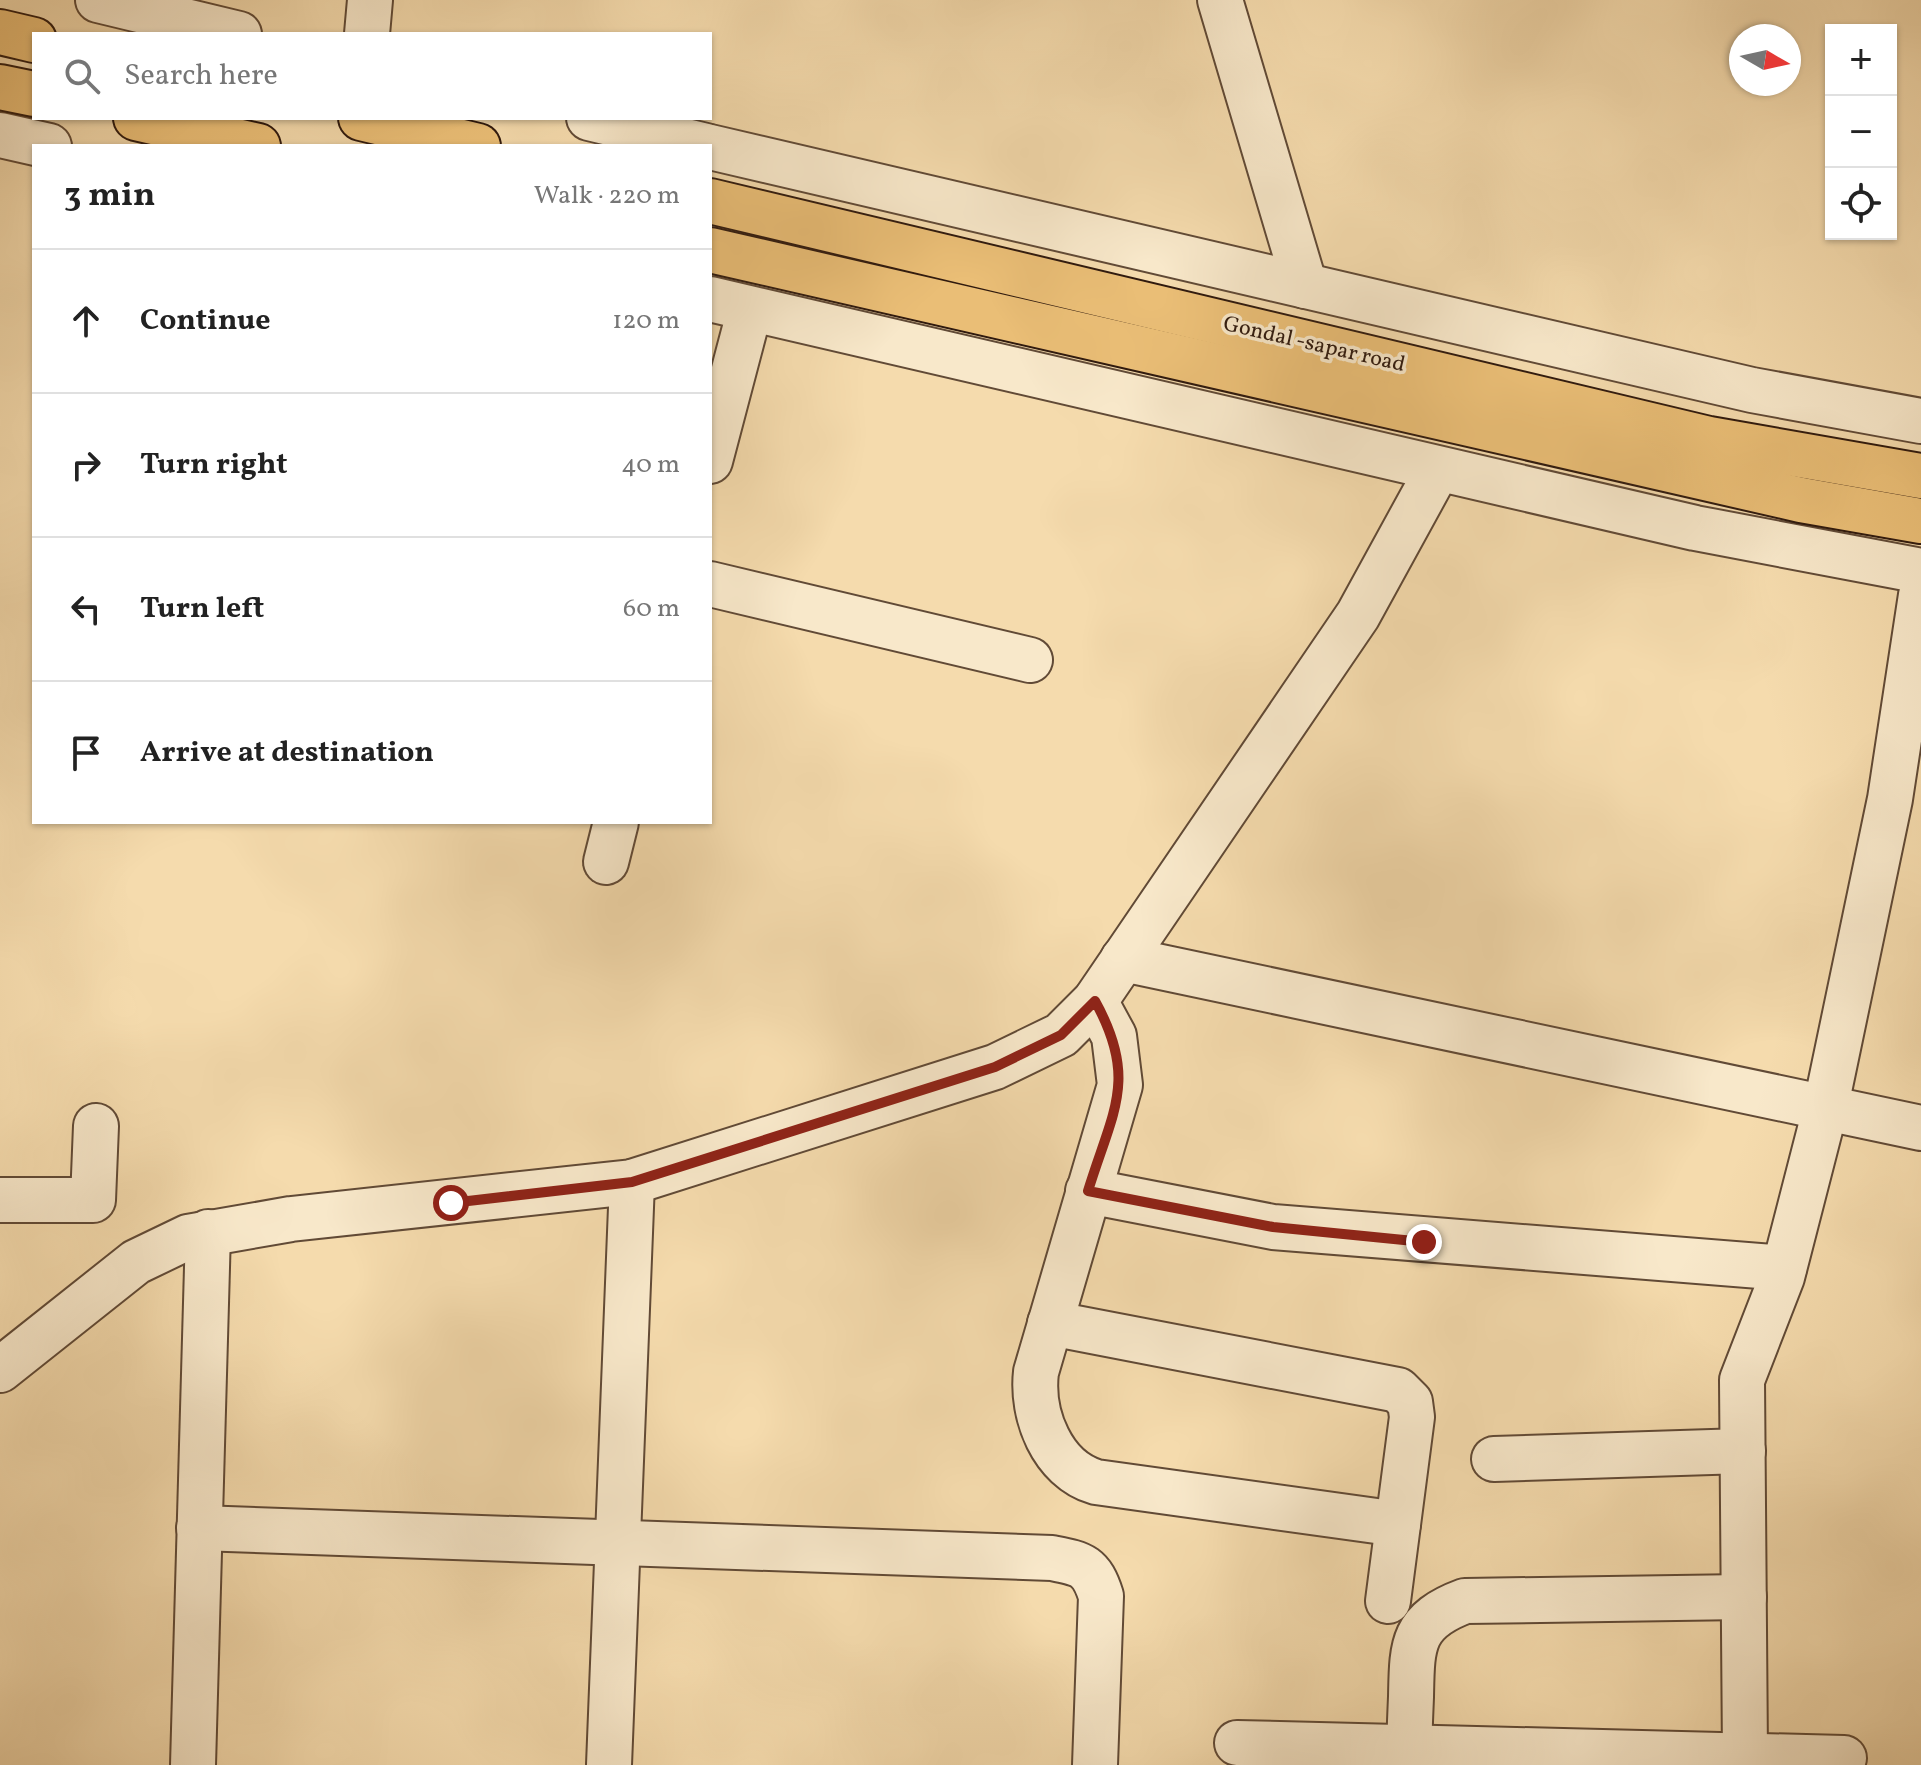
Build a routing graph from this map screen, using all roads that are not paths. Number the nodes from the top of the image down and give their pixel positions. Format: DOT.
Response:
graph roads {
  1 [pos="98,0"];
  2 [pos="370,0"];
  3 [pos="1220,0"];
  4 [pos="0,32"];
  5 [pos="231,32"];
  6 [pos="367,32"];
  7 [pos="32,40"];
  8 [pos="0,87"];
  9 [pos="32,94"];
  10 [pos="145,120"];
  11 [pos="369,120"];
  12 [pos="598,120"];
  13 [pos="0,135"];
  14 [pos="40,144"];
  15 [pos="249,144"];
  16 [pos="470,144"];
  17 [pos="700,144"];
  18 [pos="712,147"];
  19 [pos="712,201"];
  20 [pos="712,250"];
  21 [pos="1305,286"];
  22 [pos="730,304"];
  23 [pos="1921,421"];
  24 [pos="712,445"];
  25 [pos="1438,469"];
  26 [pos="1921,476"];
  27 [pos="1921,521"];
  28 [pos="1921,571"];
  29 [pos="712,584"];
  30 [pos="1921,595"];
  31 [pos="1030,660"];
  32 [pos="1906,802"];
  33 [pos="1123,959"];
  34 [pos="1095,1001"];
  35 [pos="1825,1110"];
  36 [pos="96,1126"];
  37 [pos="1921,1128"];
  38 [pos="632,1182"];
  39 [pos="1088,1191"];
  40 [pos="0,1200"];
  41 [pos="208,1232"];
  42 [pos="1784,1268"];
  43 [pos="1050,1323"];
  44 [pos="0,1370"];
  45 [pos="1743,1451"];
  46 [pos="1494,1459"];
  47 [pos="1398,1524"];
  48 [pos="199,1528"];
  49 [pos="619,1543"];
  50 [pos="1744,1597"];
  51 [pos="1388,1601"];
  52 [pos="1237,1743"];
  53 [pos="1745,1755"];
  54 [pos="1409,1757"];
  55 [pos="1844,1758"];
  56 [pos="1669,1759"];
  57 [pos="193,1765"];
  58 [pos="609,1765"];
  59 [pos="1095,1765"];
  1 -- 5 [label="street"];
  2 -- 6 [label="street"];
  3 -- 21 [label="street"];
  4 -- 7 [label="highway"];
  8 -- 9 [label="highway"];
  10 -- 15 [label="highway"];
  11 -- 16 [label="highway"];
  12 -- 17 [label="street"];
  13 -- 14 [label="street"];
  18 -- 21 [label="street"];
  19 -- 26 [label="highway, Gondal -sapar road"];
  20 -- 27 [label="highway"];
  21 -- 23 [label="street"];
  22 -- 24 [label="street"];
  22 -- 25 [label="street"];
  25 -- 28 [label="street"];
  25 -- 33 [label="street"];
  29 -- 31 [label="street"];
  30 -- 32 [label="street"];
  32 -- 35 [label="street"];
  33 -- 34 [label="street"];
  33 -- 35 [label="street"];
  34 -- 38 [label="street"];
  34 -- 39 [label="street"];
  35 -- 37 [label="street"];
  35 -- 42 [label="street"];
  36 -- 40 [label="street"];
  38 -- 41 [label="street"];
  38 -- 49 [label="street"];
  39 -- 42 [label="street"];
  39 -- 43 [label="street"];
  41 -- 44 [label="street"];
  41 -- 48 [label="street"];
  42 -- 45 [label="street"];
  43 -- 47 [label="street"];
  43 -- 47 [label="street"];
  45 -- 46 [label="street"];
  45 -- 50 [label="street"];
  47 -- 51 [label="street"];
  48 -- 49 [label="street"];
  48 -- 57 [label="street"];
  49 -- 58 [label="street"];
  49 -- 59 [label="street"];
  50 -- 53 [label="street"];
  50 -- 54 [label="street"];
  52 -- 54 [label="street"];
  53 -- 55 [label="street"];
  53 -- 56 [label="street"];
  54 -- 56 [label="street"];
}
